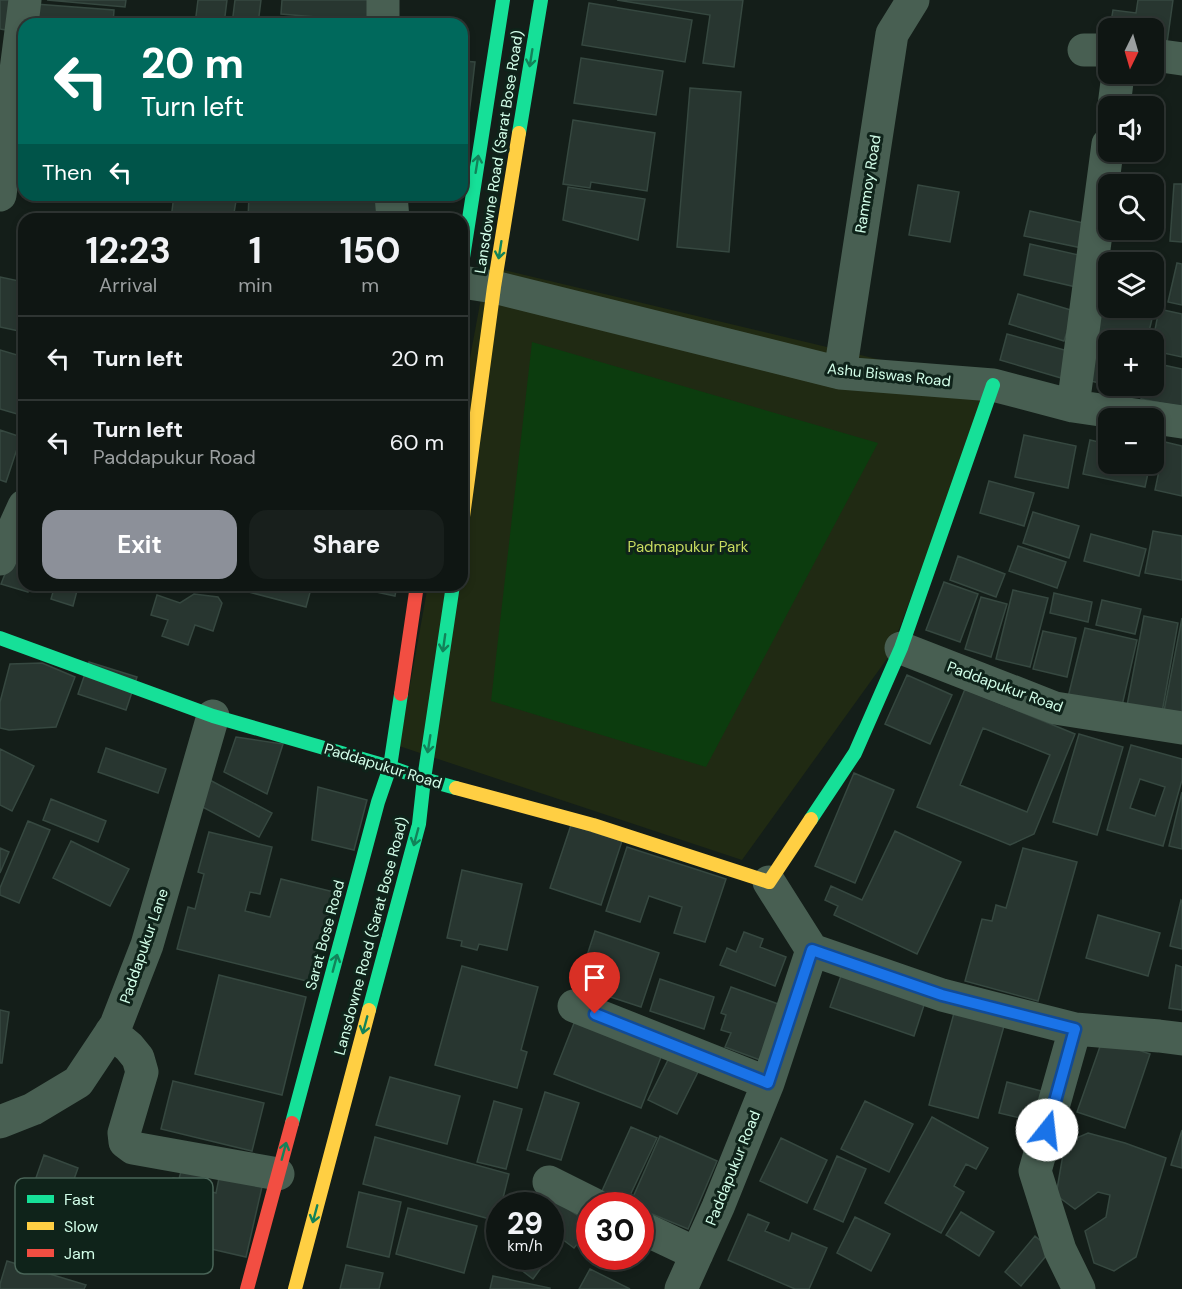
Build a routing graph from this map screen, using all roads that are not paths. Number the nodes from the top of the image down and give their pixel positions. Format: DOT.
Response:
graph roads {
  1 [pos="25,0"];
  2 [pos="383,0"];
  3 [pos="503,0"];
  4 [pos="541,0"];
  5 [pos="913,0"];
  6 [pos="23,18"];
  7 [pos="383,18"];
  8 [pos="18,55"];
  9 [pos="1164,56"];
  10 [pos="1182,59"];
  11 [pos="1106,162"];
  12 [pos="0,195"];
  13 [pos="468,225"];
  14 [pos="468,283"];
  15 [pos="494,287"];
  16 [pos="840,373"];
  17 [pos="993,385"];
  18 [pos="1073,406"];
  19 [pos="1182,422"];
  20 [pos="468,480"];
  21 [pos="18,519"];
  22 [pos="0,559"];
  23 [pos="416,591"];
  24 [pos="452,591"];
  25 [pos="0,638"];
  26 [pos="901,648"];
  27 [pos="213,716"];
  28 [pos="1182,728"];
  29 [pos="390,767"];
  30 [pos="424,779"];
  31 [pos="770,882"];
  32 [pos="812,950"];
  33 [pos="574,1006"];
  34 [pos="1075,1029"];
  35 [pos="111,1032"];
  36 [pos="1182,1039"];
  37 [pos="768,1083"];
  38 [pos="0,1122"];
  39 [pos="278,1174"];
  40 [pos="549,1182"];
  41 [pos="576,1196"];
  42 [pos="654,1234"];
  43 [pos="697,1254"];
  44 [pos="247,1289"];
  45 [pos="295,1289"];
  46 [pos="681,1289"];
  47 [pos="1079,1289"];
  1 -- 6 [label="street"];
  2 -- 7 [label="street"];
  13 -- 3 [label="main road, one-way"];
  4 -- 15 [label="main road, Lansdowne Road (Sarat Bose Road), one-way"];
  5 -- 16 [label="street, Rammoy Road"];
  8 -- 12 [label="street"];
  9 -- 10 [label="street"];
  11 -- 18 [label="street"];
  14 -- 15 [label="street, Ashu Biswas Road"];
  15 -- 16 [label="street, Ashu Biswas Road"];
  15 -- 20 [label="main road, Lansdowne Road (Sarat Bose Road)"];
  16 -- 17 [label="street, Ashu Biswas Road"];
  17 -- 18 [label="street, Ashu Biswas Road"];
  17 -- 26 [label="main road"];
  18 -- 19 [label="street, Ashu Biswas Road"];
  21 -- 22 [label="street"];
  23 -- 29 [label="main road, Sarat Bose Road"];
  24 -- 30 [label="main road, Lansdowne Road (Sarat Bose Road), one-way"];
  25 -- 27 [label="main road, Paddapukur Road"];
  26 -- 28 [label="street, Paddapukur Road"];
  26 -- 31 [label="main road"];
  27 -- 29 [label="main road, Paddapukur Road"];
  27 -- 35 [label="street, Paddapukur Lane"];
  29 -- 30 [label="main road, Paddapukur Road"];
  39 -- 29 [label="main road, Sarat Bose Road, one-way"];
  30 -- 31 [label="main road, Paddapukur Road"];
  30 -- 45 [label="main road, Lansdowne Road (Sarat Bose Road), one-way"];
  31 -- 32 [label="street"];
  32 -- 34 [label="street"];
  32 -- 37 [label="street, Paddapukur Road"];
  33 -- 37 [label="street"];
  34 -- 36 [label="street"];
  34 -- 47 [label="street"];
  35 -- 38 [label="street, Paddapukur Lane"];
  35 -- 39 [label="street"];
  37 -- 43 [label="street, Paddapukur Road"];
  39 -- 44 [label="main road, Sarat Bose Road"];
  40 -- 41 [label="street"];
  42 -- 43 [label="street"];
  43 -- 46 [label="street, Paddapukur Road"];
}
